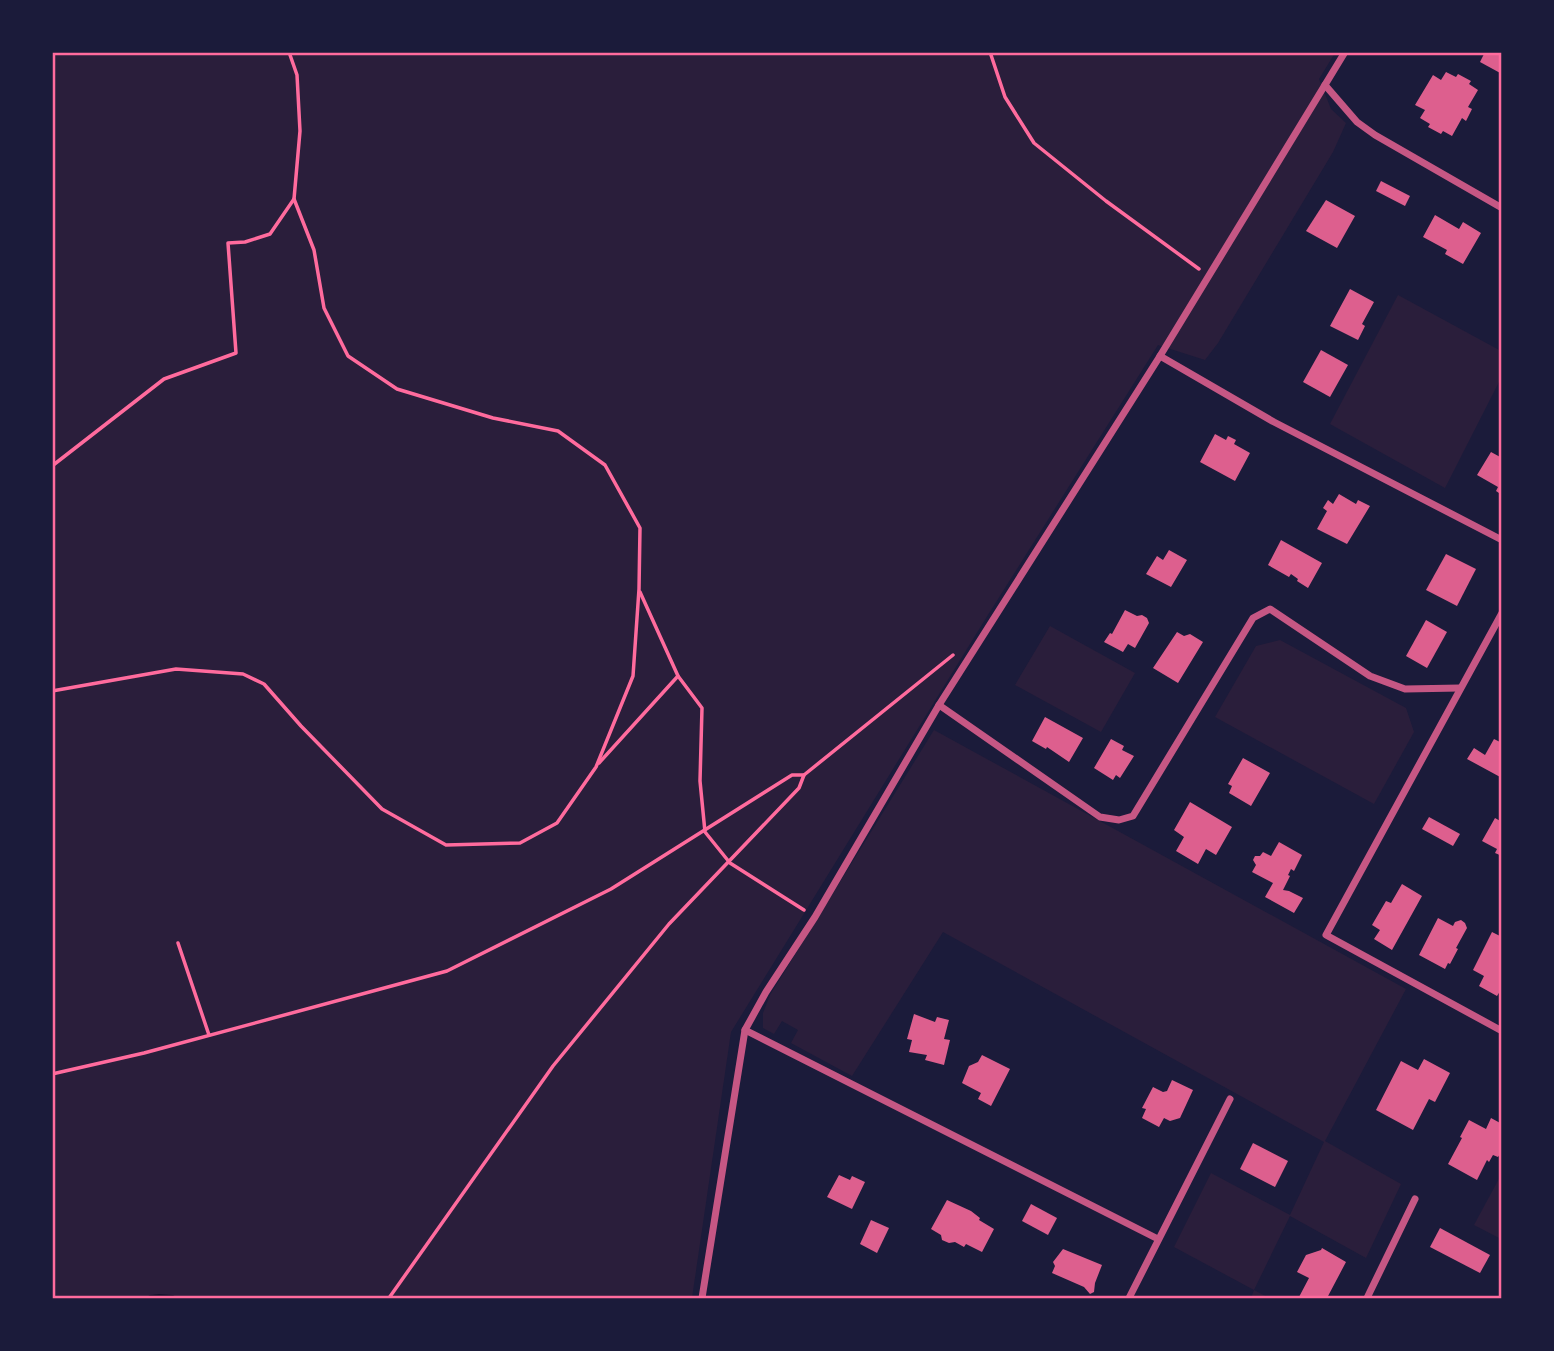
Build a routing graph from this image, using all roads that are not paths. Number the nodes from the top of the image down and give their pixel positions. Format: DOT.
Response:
graph roads {
  1 [pos="1345,52"];
  2 [pos="1325,85"];
  3 [pos="1502,208"];
  4 [pos="1160,356"];
  5 [pos="1502,540"];
  6 [pos="1502,613"];
  7 [pos="1460,688"];
  8 [pos="939,705"];
  9 [pos="745,1030"];
  10 [pos="1502,1031"];
  11 [pos="1230,1099"];
  12 [pos="1415,1199"];
  13 [pos="1158,1239"];
  14 [pos="702,1298"];
  15 [pos="1129,1298"];
  16 [pos="1367,1298"];
  1 -- 2 [label="street"];
  2 -- 3 [label="street"];
  2 -- 4 [label="street"];
  4 -- 5 [label="street"];
  4 -- 8 [label="street"];
  6 -- 7 [label="street"];
  7 -- 8 [label="street"];
  7 -- 10 [label="street"];
  8 -- 9 [label="street"];
  9 -- 13 [label="street"];
  9 -- 14 [label="street"];
  11 -- 13 [label="street"];
  12 -- 16 [label="street"];
  13 -- 15 [label="street"];
}
